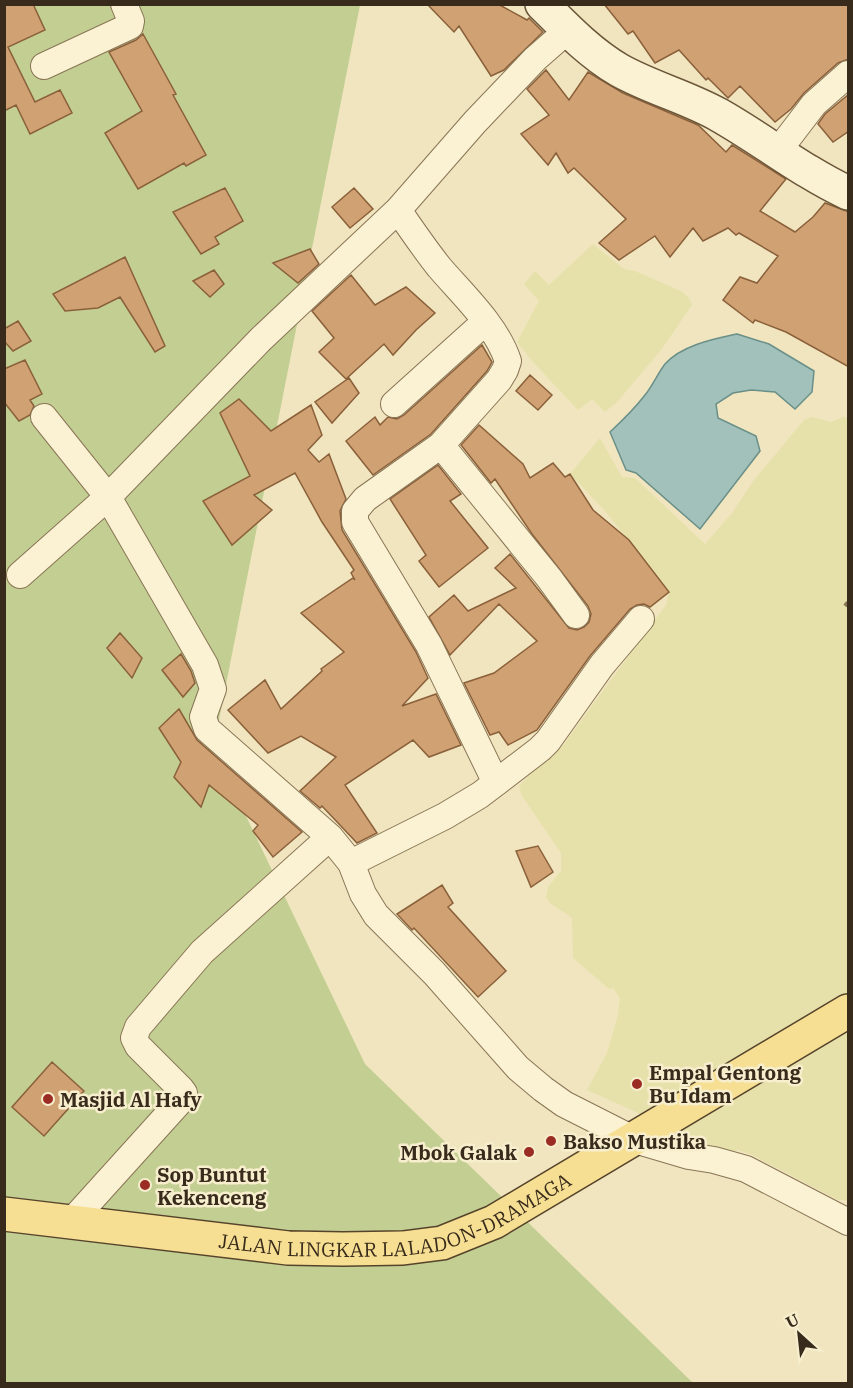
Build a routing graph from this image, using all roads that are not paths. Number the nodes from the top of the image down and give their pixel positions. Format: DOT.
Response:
graph roads {
  1 [pos="124,4"];
  2 [pos="542,4"];
  3 [pos="568,30"];
  4 [pos="44,66"];
  5 [pos="849,74"];
  6 [pos="778,151"];
  7 [pos="849,193"];
  8 [pos="398,210"];
  9 [pos="485,322"];
  10 [pos="394,404"];
  11 [pos="44,417"];
  12 [pos="441,445"];
  13 [pos="108,497"];
  14 [pos="20,575"];
  15 [pos="576,615"];
  16 [pos="641,619"];
  17 [pos="496,783"];
  18 [pos="330,837"];
  19 [pos="351,864"];
  20 [pos="849,1011"];
  21 [pos="635,1140"];
  22 [pos="4,1214"];
  23 [pos="71,1222"];
  24 [pos="849,1222"];
  1 -- 4 [label="street"];
  2 -- 3 [label="street"];
  3 -- 6 [label="street"];
  3 -- 8 [label="street"];
  5 -- 6 [label="street"];
  6 -- 7 [label="street"];
  8 -- 9 [label="street"];
  8 -- 13 [label="street"];
  9 -- 10 [label="street"];
  9 -- 12 [label="street"];
  11 -- 13 [label="street"];
  12 -- 15 [label="street"];
  12 -- 17 [label="street"];
  13 -- 14 [label="street"];
  13 -- 18 [label="street"];
  16 -- 17 [label="street"];
  17 -- 19 [label="street"];
  18 -- 19 [label="street"];
  18 -- 23 [label="street"];
  19 -- 21 [label="street"];
  20 -- 21 [label="main road, JALAN LINGKAR LALADON-DRAMAGA"];
  21 -- 23 [label="main road, JALAN LINGKAR LALADON-DRAMAGA"];
  21 -- 24 [label="street"];
  22 -- 23 [label="main road, JALAN LINGKAR LALADON-DRAMAGA"];
}
